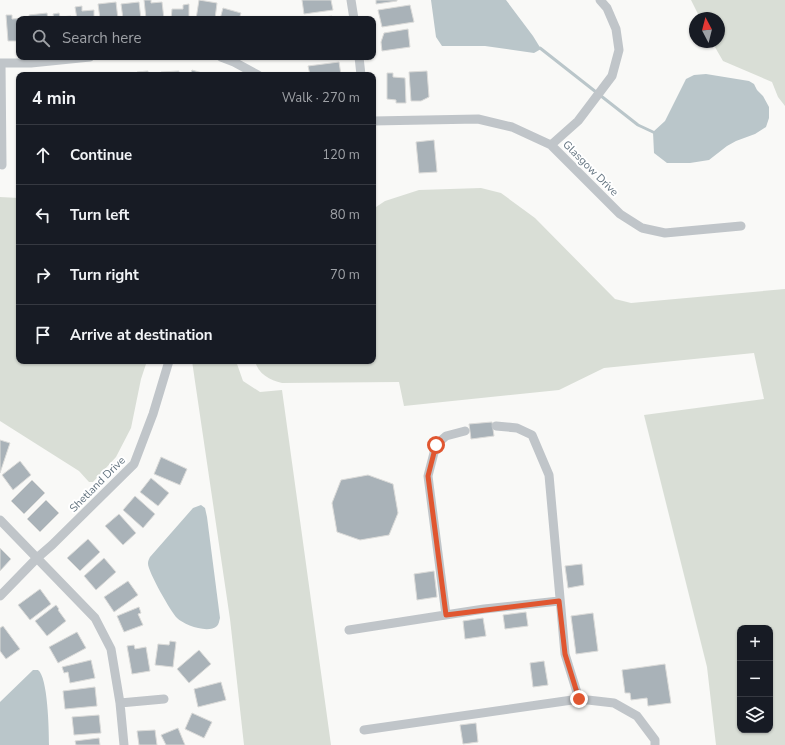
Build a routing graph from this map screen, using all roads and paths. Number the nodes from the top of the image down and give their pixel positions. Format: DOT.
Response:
graph roads {
  1 [pos="351,0"];
  2 [pos="600,0"];
  3 [pos="354,16"];
  4 [pos="60,60"];
  5 [pos="229,60"];
  6 [pos="359,60"];
  7 [pos="0,63"];
  8 [pos="252,72"];
  9 [pos="361,72"];
  10 [pos="376,121"];
  11 [pos="551,145"];
  12 [pos="2,165"];
  13 [pos="741,226"];
  14 [pos="168,364"];
  15 [pos="496,426"];
  16 [pos="465,431"];
  17 [pos="0,520"];
  18 [pos="37,558"];
  19 [pos="0,596"];
  20 [pos="559,601"];
  21 [pos="446,615"];
  22 [pos="349,630"];
  23 [pos="164,698"];
  24 [pos="579,699"];
  25 [pos="120,703"];
  26 [pos="364,730"];
  27 [pos="124,745"];
  28 [pos="655,745"];
  1 -- 3 [label="street"];
  2 -- 11 [label="street"];
  4 -- 7 [label="street"];
  5 -- 8 [label="street"];
  6 -- 9 [label="street"];
  7 -- 12 [label="street"];
  10 -- 11 [label="street, Glasgow Drive"];
  11 -- 13 [label="street, Glasgow Drive"];
  14 -- 18 [label="street, Shetland Drive"];
  15 -- 20 [label="street"];
  16 -- 21 [label="street"];
  17 -- 18 [label="street"];
  18 -- 19 [label="street, Shetland Drive"];
  18 -- 25 [label="street"];
  20 -- 21 [label="street"];
  20 -- 24 [label="street"];
  21 -- 22 [label="street"];
  23 -- 25 [label="street"];
  24 -- 26 [label="street"];
  24 -- 28 [label="street"];
  25 -- 27 [label="street"];
}
